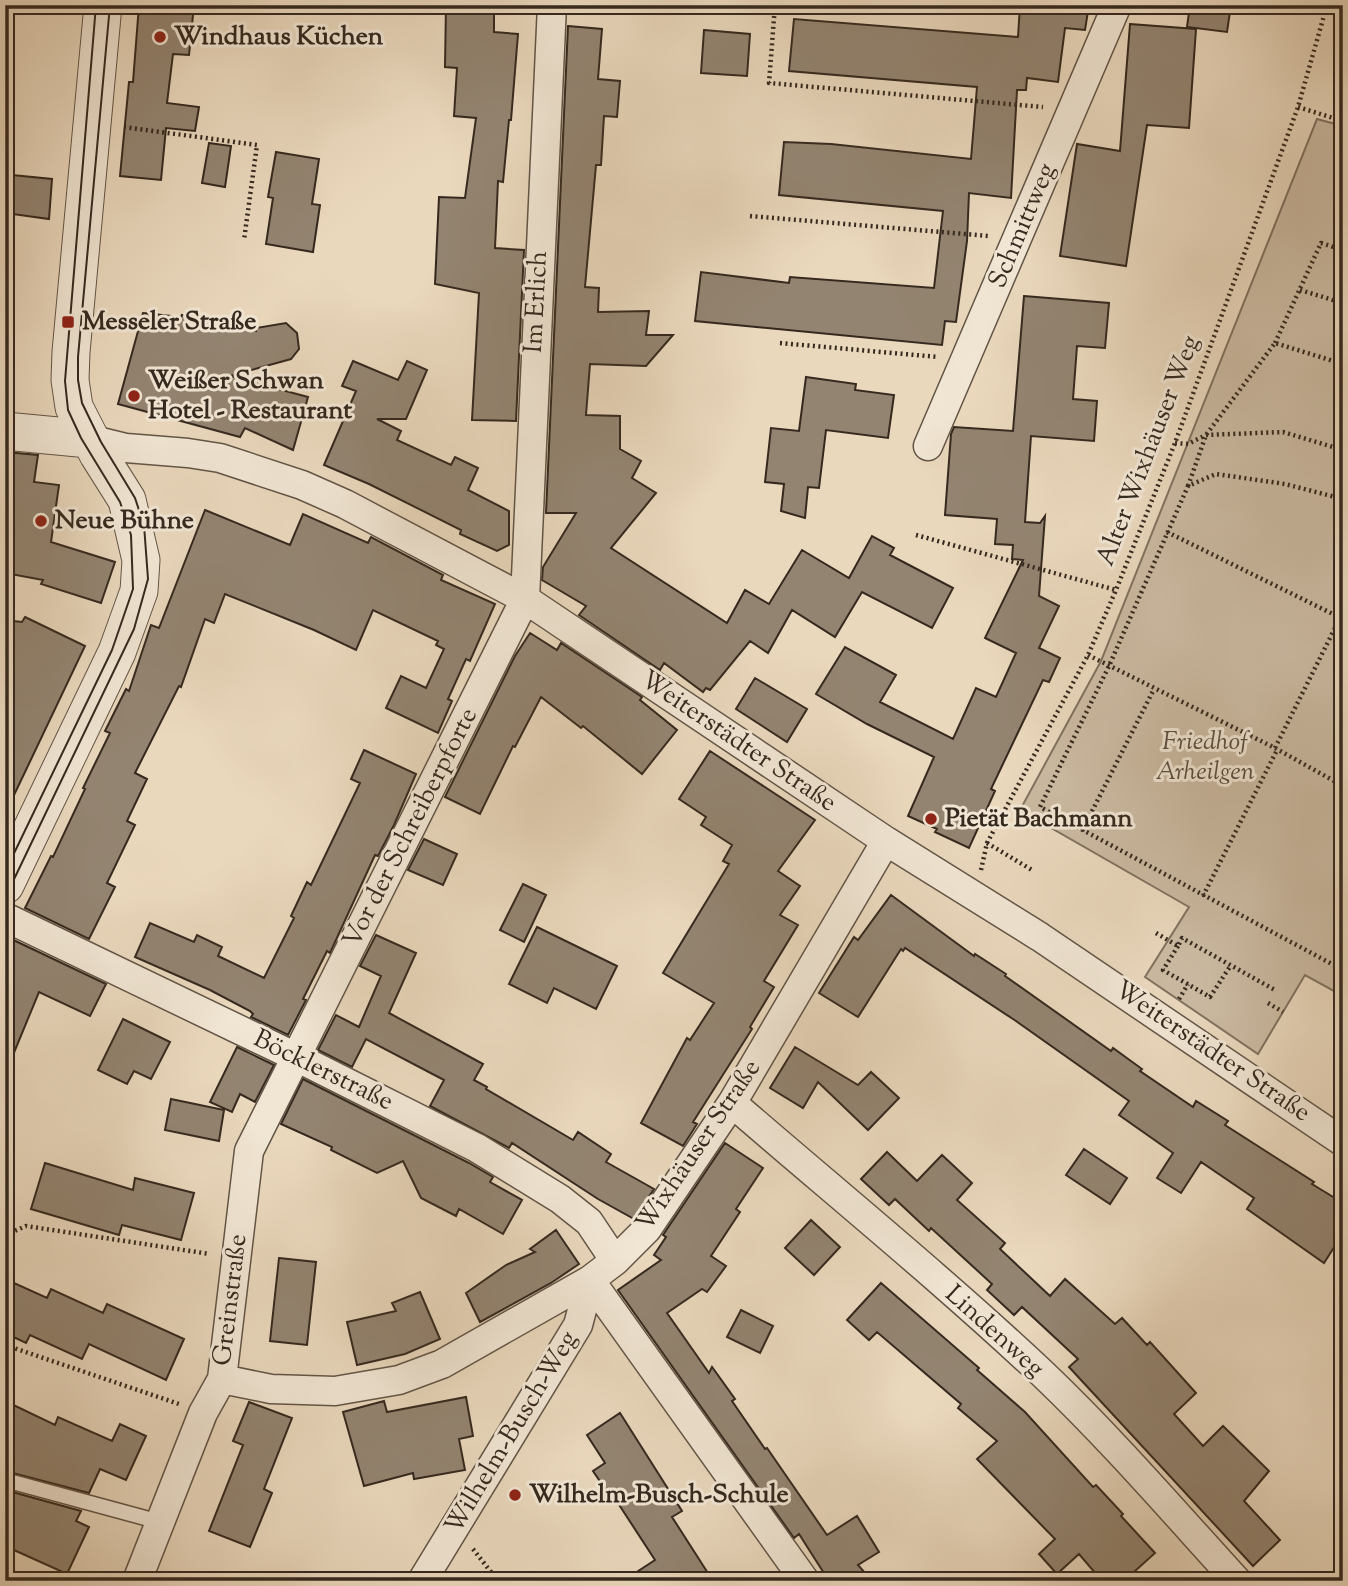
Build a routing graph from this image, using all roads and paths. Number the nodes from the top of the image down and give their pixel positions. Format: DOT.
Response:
graph roads {
  1 [pos="103,5"];
  2 [pos="552,5"];
  3 [pos="775,5"];
  4 [pos="1116,5"];
  5 [pos="1327,5"];
  6 [pos="1298,107"];
  7 [pos="1072,109"];
  8 [pos="1343,121"];
  9 [pos="92,123"];
  10 [pos="750,216"];
  11 [pos="1018,238"];
  12 [pos="244,240"];
  13 [pos="1343,250"];
  14 [pos="1300,290"];
  15 [pos="1343,303"];
  16 [pos="780,342"];
  17 [pos="1275,343"];
  18 [pos="967,359"];
  19 [pos="1343,364"];
  20 [pos="5,431"];
  21 [pos="1206,435"];
  22 [pos="89,439"];
  23 [pos="1175,443"];
  24 [pos="928,446"];
  25 [pos="1343,450"];
  26 [pos="1188,486"];
  27 [pos="1343,499"];
  28 [pos="1167,533"];
  29 [pos="916,536"];
  30 [pos="1116,590"];
  31 [pos="525,600"];
  32 [pos="1343,612"];
  33 [pos="1341,618"];
  34 [pos="1088,655"];
  35 [pos="1109,666"];
  36 [pos="1154,689"];
  37 [pos="1276,749"];
  38 [pos="1343,786"];
  39 [pos="1082,831"];
  40 [pos="886,841"];
  41 [pos="987,843"];
  42 [pos="1032,870"];
  43 [pos="5,885"];
  44 [pos="970,894"];
  45 [pos="1203,896"];
  46 [pos="5,917"];
  47 [pos="1156,933"];
  48 [pos="1178,946"];
  49 [pos="1231,965"];
  50 [pos="1343,970"];
  51 [pos="1275,990"];
  52 [pos="1268,1003"];
  53 [pos="1283,1012"];
  54 [pos="296,1056"];
  55 [pos="732,1103"];
  56 [pos="1343,1142"];
  57 [pos="5,1235"];
  58 [pos="237,1258"];
  59 [pos="615,1261"];
  60 [pos="590,1280"];
  61 [pos="5,1345"];
  62 [pos="222,1379"];
  63 [pos="203,1413"];
  64 [pos="5,1480"];
  65 [pos="160,1522"];
  66 [pos="456,1527"];
  67 [pos="137,1581"];
  68 [pos="422,1581"];
  69 [pos="498,1581"];
  70 [pos="805,1581"];
  71 [pos="1237,1581"];
  1 -- 9 [label="street"];
  2 -- 31 [label="street, Im Erlich"];
  3 -- 7 [label="path"];
  4 -- 7 [label="street, Schmittweg"];
  5 -- 6 [label="path, Alter Wixhäuser Weg"];
  6 -- 8 [label="path"];
  6 -- 23 [label="path, Alter Wixhäuser Weg"];
  7 -- 11 [label="street, Schmittweg"];
  9 -- 12 [label="path"];
  9 -- 22 [label="street"];
  10 -- 11 [label="path"];
  11 -- 18 [label="street, Schmittweg"];
  13 -- 14 [label="path"];
  14 -- 15 [label="path"];
  14 -- 17 [label="path"];
  16 -- 18 [label="path"];
  17 -- 19 [label="path"];
  17 -- 21 [label="path"];
  18 -- 24 [label="street, Schmittweg"];
  20 -- 22 [label="street"];
  21 -- 23 [label="path"];
  21 -- 25 [label="path"];
  21 -- 26 [label="path"];
  22 -- 31 [label="street, Weiterstädter Straße"];
  22 -- 43 [label="street"];
  23 -- 30 [label="path, Alter Wixhäuser Weg"];
  26 -- 27 [label="path"];
  26 -- 28 [label="path"];
  28 -- 33 [label="path"];
  28 -- 35 [label="path"];
  29 -- 30 [label="path"];
  30 -- 34 [label="path, Alter Wixhäuser Weg"];
  31 -- 40 [label="street, Weiterstädter Straße"];
  31 -- 54 [label="street, Vor der Schreiberpforte"];
  32 -- 33 [label="path"];
  33 -- 37 [label="path"];
  34 -- 35 [label="path"];
  34 -- 41 [label="path, Alter Wixhäuser Weg"];
  35 -- 36 [label="path"];
  35 -- 39 [label="path"];
  36 -- 37 [label="path"];
  36 -- 39 [label="path"];
  37 -- 38 [label="path"];
  37 -- 45 [label="path"];
  39 -- 45 [label="path"];
  40 -- 44 [label="street, Weiterstädter Straße"];
  40 -- 55 [label="street, Wixhäuser Straße"];
  41 -- 42 [label="path"];
  41 -- 44 [label="path, Alter Wixhäuser Weg"];
  44 -- 56 [label="street, Weiterstädter Straße"];
  45 -- 50 [label="path"];
  46 -- 54 [label="street, Böcklerstraße"];
  47 -- 48 [label="path"];
  48 -- 49 [label="path"];
  48 -- 49 [label="path"];
  49 -- 51 [label="path"];
  52 -- 53 [label="path"];
  54 -- 58 [label="street, Greinstraße"];
  54 -- 59 [label="street, Böcklerstraße"];
  55 -- 59 [label="street, Wixhäuser Straße"];
  55 -- 71 [label="street, Lindenweg"];
  57 -- 58 [label="path"];
  58 -- 62 [label="street, Greinstraße"];
  59 -- 60 [label="street, Wixhäuser Straße"];
  60 -- 62 [label="street, Wixhäuser Straße"];
  60 -- 66 [label="street, Wilhelm-Busch-Weg"];
  60 -- 70 [label="street"];
  61 -- 63 [label="path"];
  62 -- 63 [label="street, Greinstraße"];
  63 -- 65 [label="street, Greinstraße"];
  64 -- 65 [label="lane"];
  65 -- 67 [label="street, Greinstraße"];
  66 -- 68 [label="street, Wilhelm-Busch-Weg"];
  66 -- 69 [label="path"];
}
